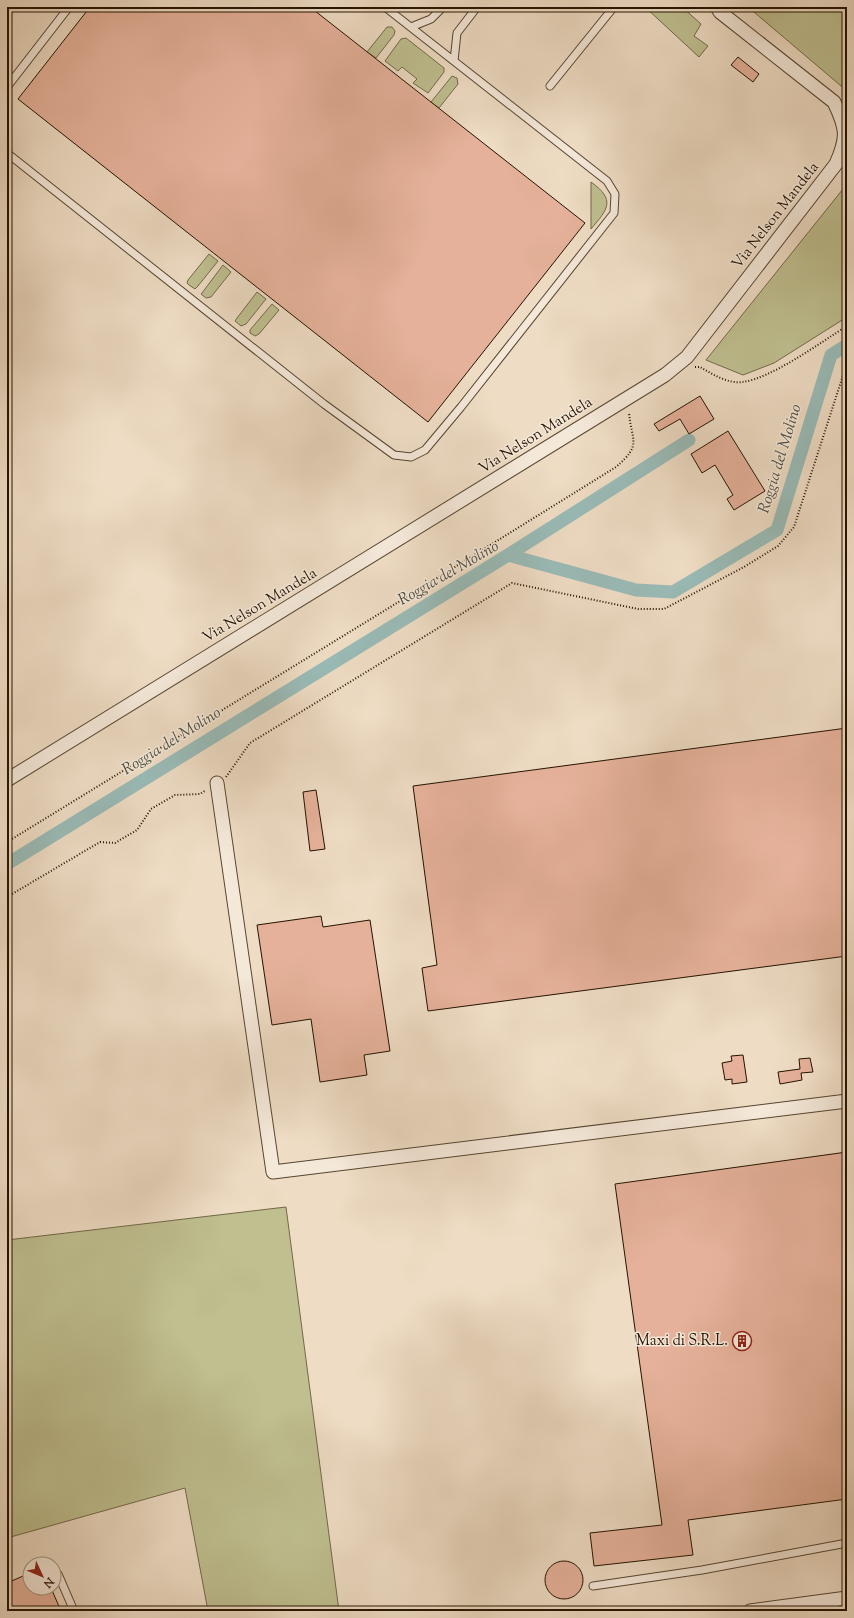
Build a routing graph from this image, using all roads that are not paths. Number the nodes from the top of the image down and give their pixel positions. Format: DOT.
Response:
graph roads {
  1 [pos="69,7"];
  2 [pos="385,7"];
  3 [pos="443,7"];
  4 [pos="477,7"];
  5 [pos="614,7"];
  6 [pos="717,7"];
  7 [pos="410,27"];
  8 [pos="454,61"];
  9 [pos="550,86"];
  10 [pos="7,87"];
  11 [pos="7,153"];
  12 [pos="7,780"];
  13 [pos="217,783"];
  14 [pos="847,1101"];
  15 [pos="847,1543"];
  16 [pos="62,1583"];
  17 [pos="593,1586"];
  18 [pos="847,1598"];
  19 [pos="74,1611"];
  20 [pos="750,1611"];
  1 -- 10 [label="lane"];
  2 -- 7 [label="lane"];
  3 -- 7 [label="lane"];
  4 -- 8 [label="lane"];
  5 -- 9 [label="lane"];
  6 -- 12 [label="street, Via Nelson Mandela"];
  7 -- 8 [label="lane"];
  8 -- 11 [label="lane"];
  13 -- 14 [label="street"];
  15 -- 17 [label="lane"];
  16 -- 19 [label="lane"];
  18 -- 20 [label="street"];
}
